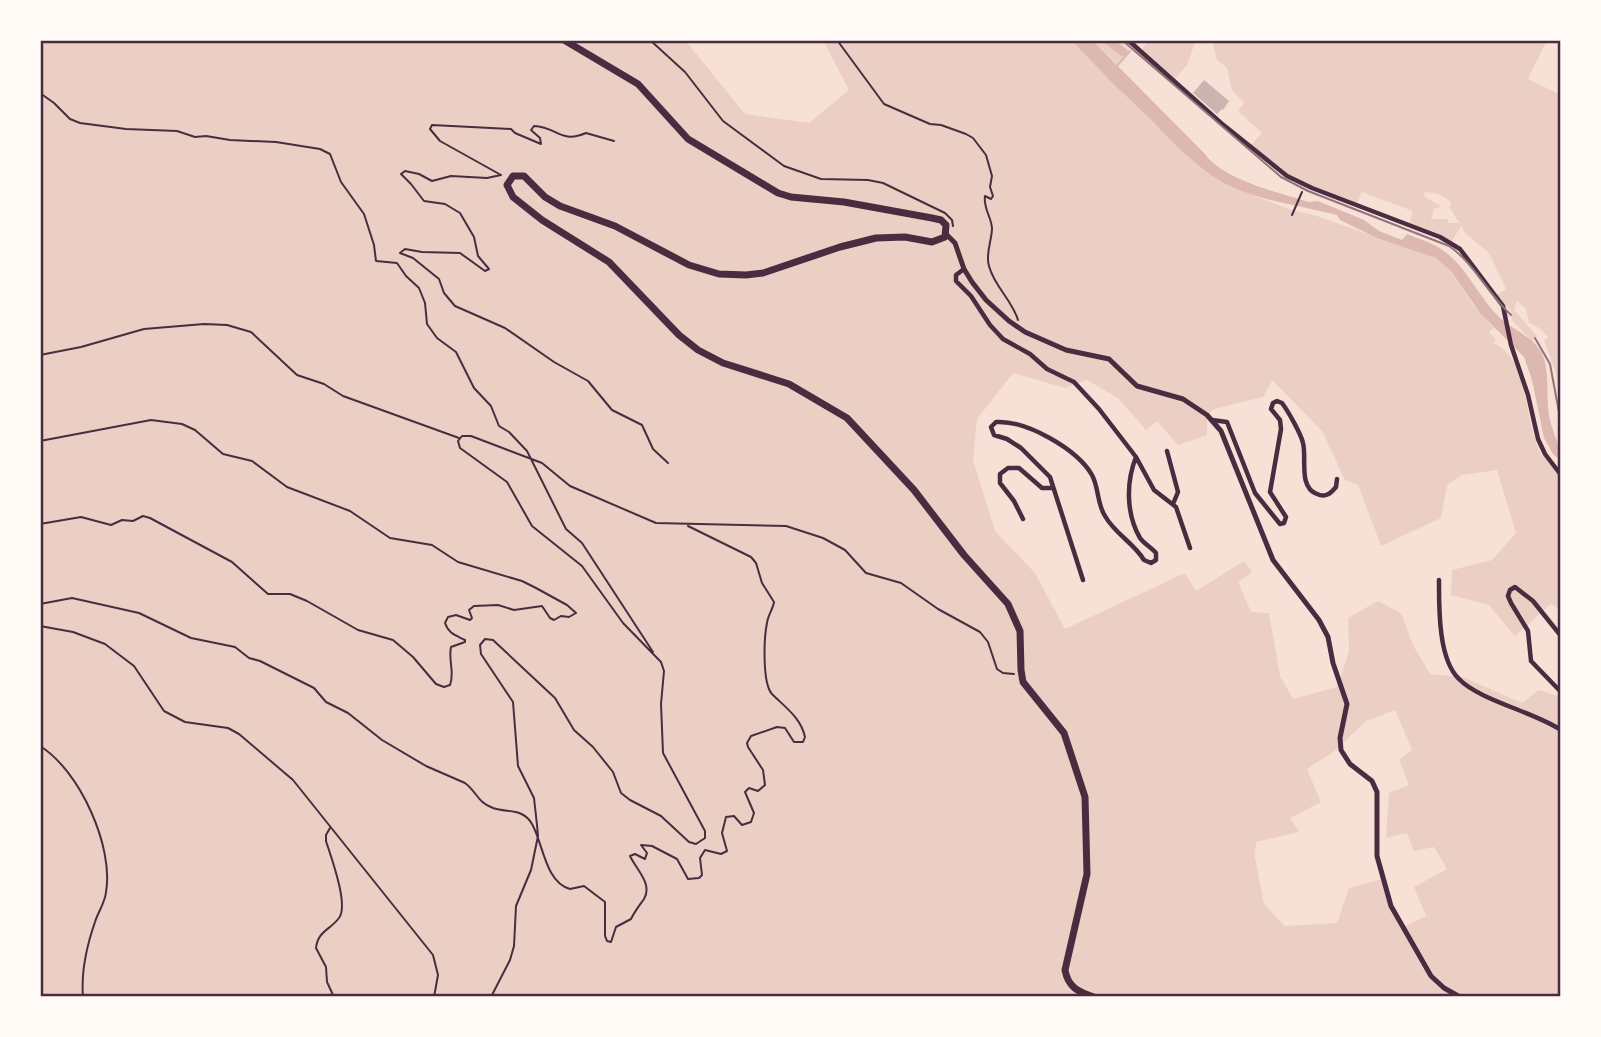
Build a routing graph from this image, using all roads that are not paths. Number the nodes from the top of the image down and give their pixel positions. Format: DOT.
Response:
graph roads {
  1 [pos="564,40"];
  2 [pos="1128,40"];
  3 [pos="946,231"];
  4 [pos="964,269"];
  5 [pos="1212,420"];
  6 [pos="1167,451"];
  7 [pos="1136,457"];
  8 [pos="1561,475"];
  9 [pos="1337,479"];
  10 [pos="1053,488"];
  11 [pos="1173,504"];
  12 [pos="1023,519"];
  13 [pos="1189,548"];
  14 [pos="1083,580"];
  15 [pos="1439,580"];
  16 [pos="1561,636"];
  17 [pos="1561,692"];
  18 [pos="1561,730"];
  19 [pos="1094,997"];
  20 [pos="1460,997"];
  1 -- 3 [label="main road"];
  2 -- 8 [label="street"];
  3 -- 4 [label="street"];
  3 -- 19 [label="main road"];
  4 -- 5 [label="street"];
  4 -- 7 [label="street"];
  5 -- 9 [label="street"];
  5 -- 20 [label="street"];
  6 -- 11 [label="street"];
  7 -- 10 [label="street"];
  7 -- 11 [label="street"];
  10 -- 12 [label="street"];
  10 -- 14 [label="street"];
  11 -- 13 [label="street"];
  15 -- 18 [label="street"];
  16 -- 17 [label="street"];
}
